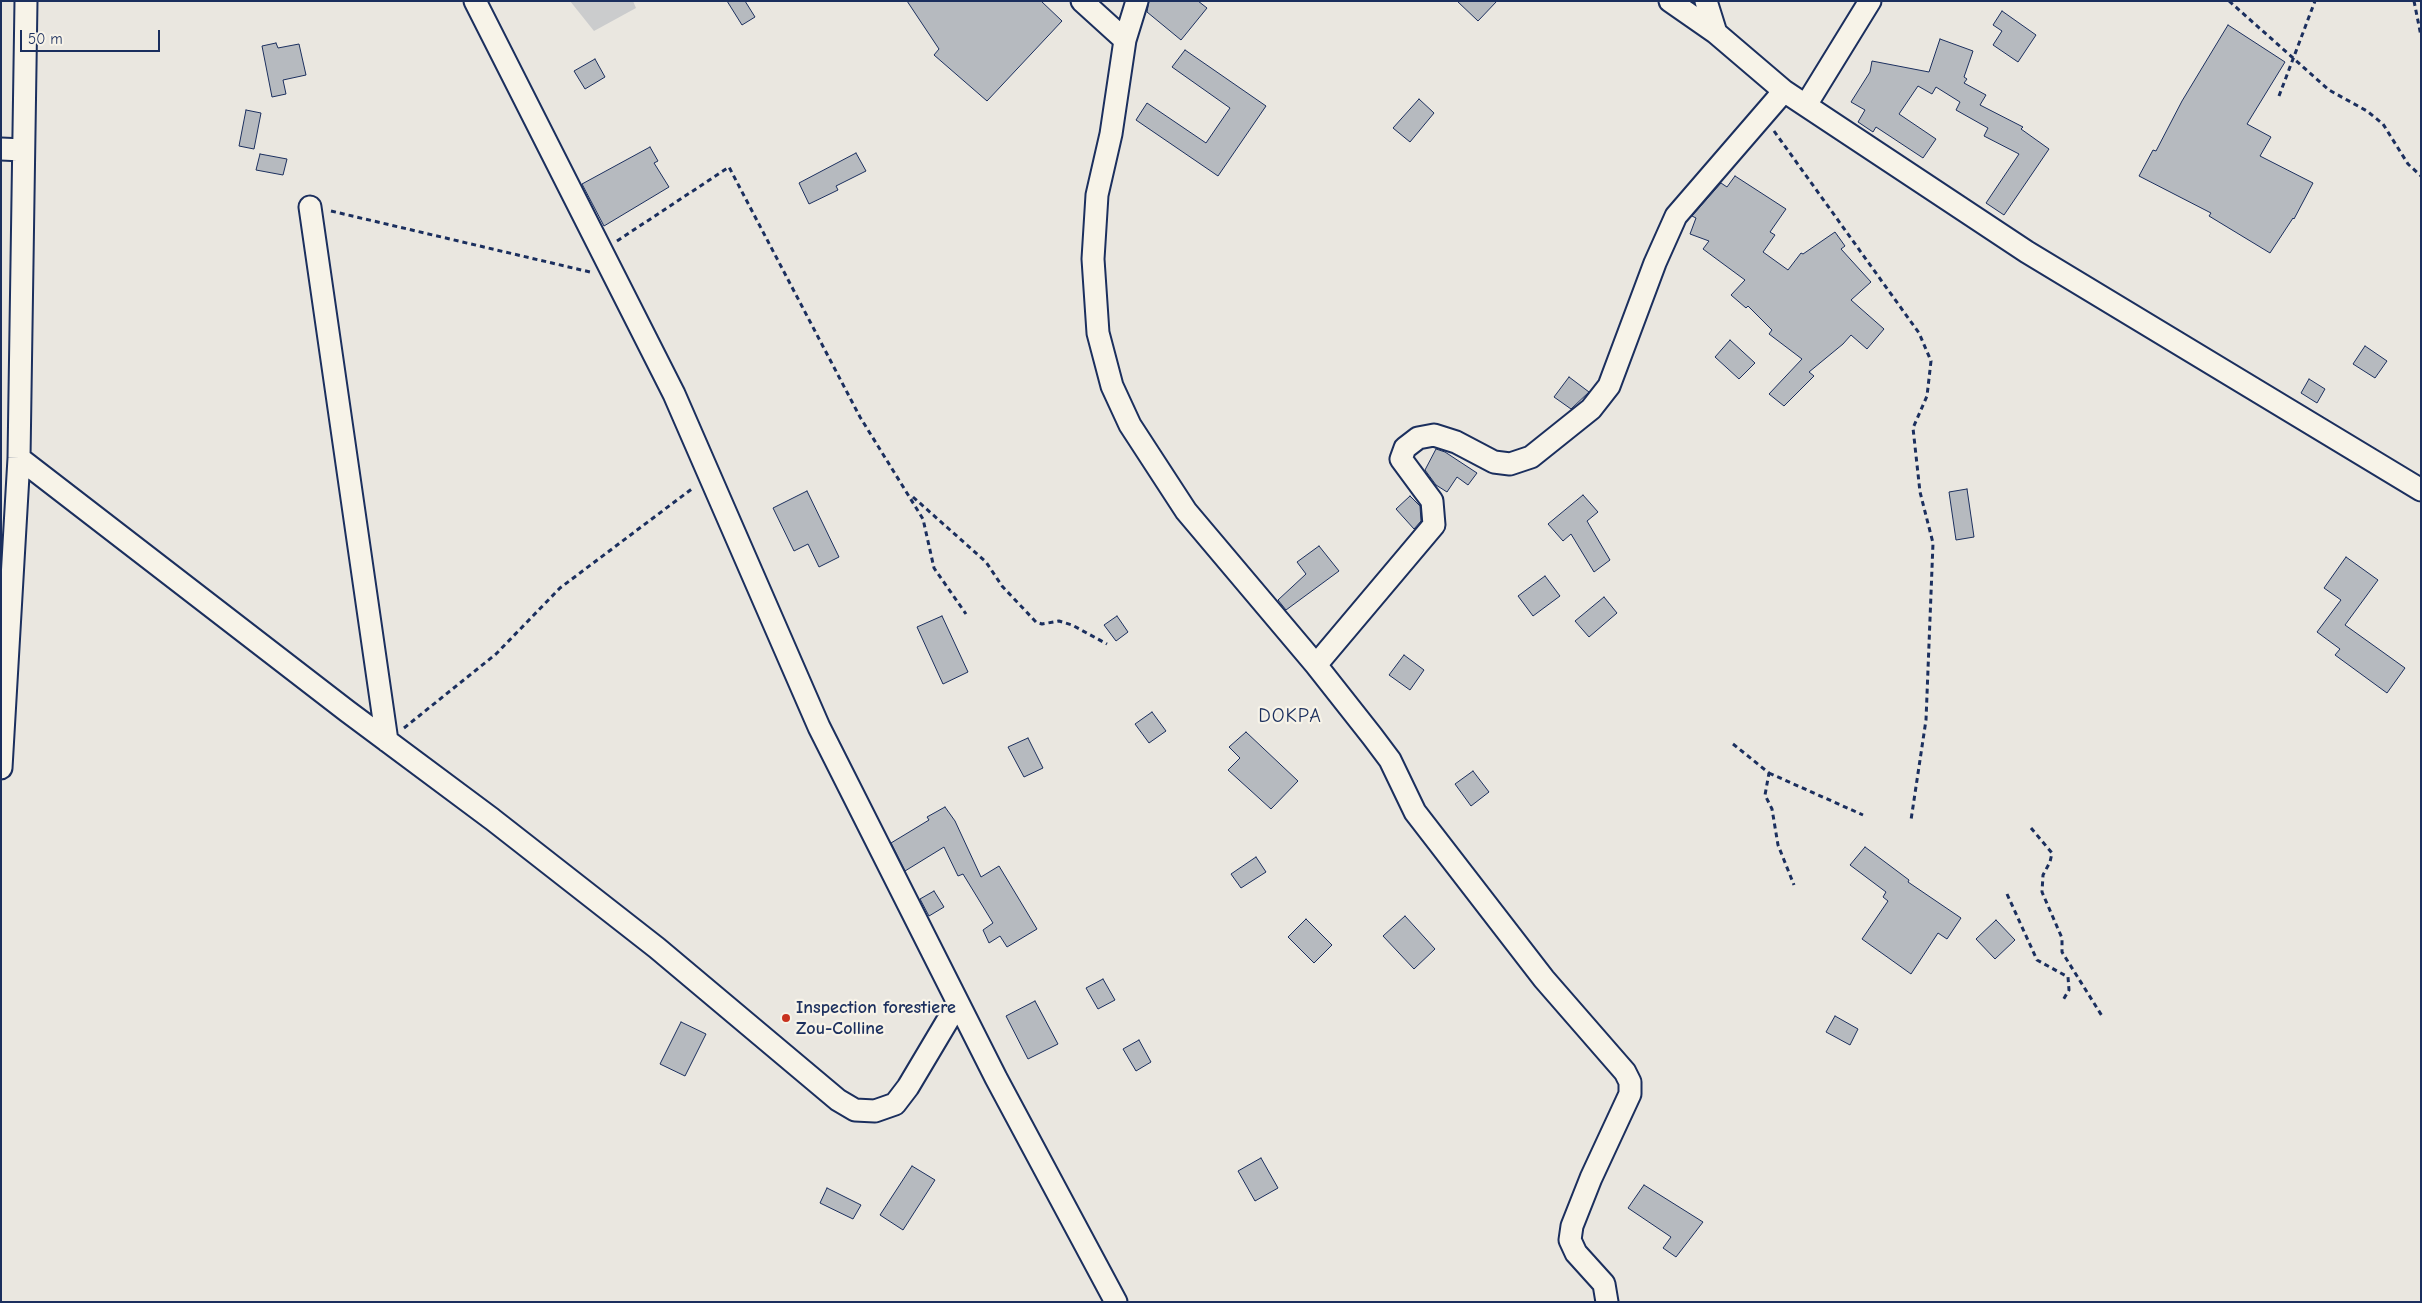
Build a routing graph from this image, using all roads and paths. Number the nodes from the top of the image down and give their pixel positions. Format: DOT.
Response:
graph roads {
  1 [pos="26,1"];
  2 [pos="475,1"];
  3 [pos="1082,1"];
  4 [pos="1137,1"];
  5 [pos="1670,1"];
  6 [pos="1706,1"];
  7 [pos="1870,1"];
  8 [pos="2229,1"];
  9 [pos="2315,1"];
  10 [pos="2414,1"];
  11 [pos="1716,33"];
  12 [pos="2421,36"];
  13 [pos="1125,40"];
  14 [pos="2294,58"];
  15 [pos="1784,90"];
  16 [pos="2279,96"];
  17 [pos="1806,105"];
  18 [pos="1762,115"];
  19 [pos="1,149"];
  20 [pos="23,150"];
  21 [pos="2421,176"];
  22 [pos="310,206"];
  23 [pos="601,251"];
  24 [pos="615,278"];
  25 [pos="19,458"];
  26 [pos="710,475"];
  27 [pos="2421,490"];
  28 [pos="910,495"];
  29 [pos="966,614"];
  30 [pos="1107,644"];
  31 [pos="1316,665"];
  32 [pos="387,741"];
  33 [pos="1733,744"];
  34 [pos="1,768"];
  35 [pos="1769,773"];
  36 [pos="1864,815"];
  37 [pos="1911,820"];
  38 [pos="2031,828"];
  39 [pos="1794,885"];
  40 [pos="2006,894"];
  41 [pos="2063,1000"];
  42 [pos="958,1002"];
  43 [pos="2102,1016"];
  44 [pos="1116,1302"];
  45 [pos="1607,1302"];
  1 -- 20 [label="street"];
  2 -- 23 [label="street"];
  3 -- 13 [label="street"];
  4 -- 13 [label="street"];
  5 -- 11 [label="street"];
  6 -- 11 [label="street"];
  7 -- 17 [label="street"];
  8 -- 14 [label="path"];
  9 -- 14 [label="path"];
  10 -- 12 [label="path"];
  11 -- 15 [label="street"];
  13 -- 31 [label="street"];
  14 -- 16 [label="path"];
  14 -- 21 [label="path"];
  15 -- 17 [label="street"];
  15 -- 18 [label="street"];
  17 -- 27 [label="street"];
  18 -- 31 [label="street"];
  18 -- 37 [label="path"];
  19 -- 20 [label="street"];
  20 -- 25 [label="street"];
  22 -- 24 [label="path"];
  22 -- 32 [label="street"];
  23 -- 24 [label="street"];
  23 -- 28 [label="path"];
  24 -- 26 [label="street"];
  25 -- 32 [label="street"];
  25 -- 34 [label="street"];
  26 -- 32 [label="path"];
  26 -- 42 [label="street"];
  28 -- 29 [label="path"];
  28 -- 30 [label="path"];
  31 -- 45 [label="street"];
  32 -- 42 [label="street"];
  33 -- 35 [label="path"];
  35 -- 36 [label="path"];
  35 -- 39 [label="path"];
  38 -- 43 [label="path"];
  40 -- 41 [label="path"];
  42 -- 44 [label="street"];
}
